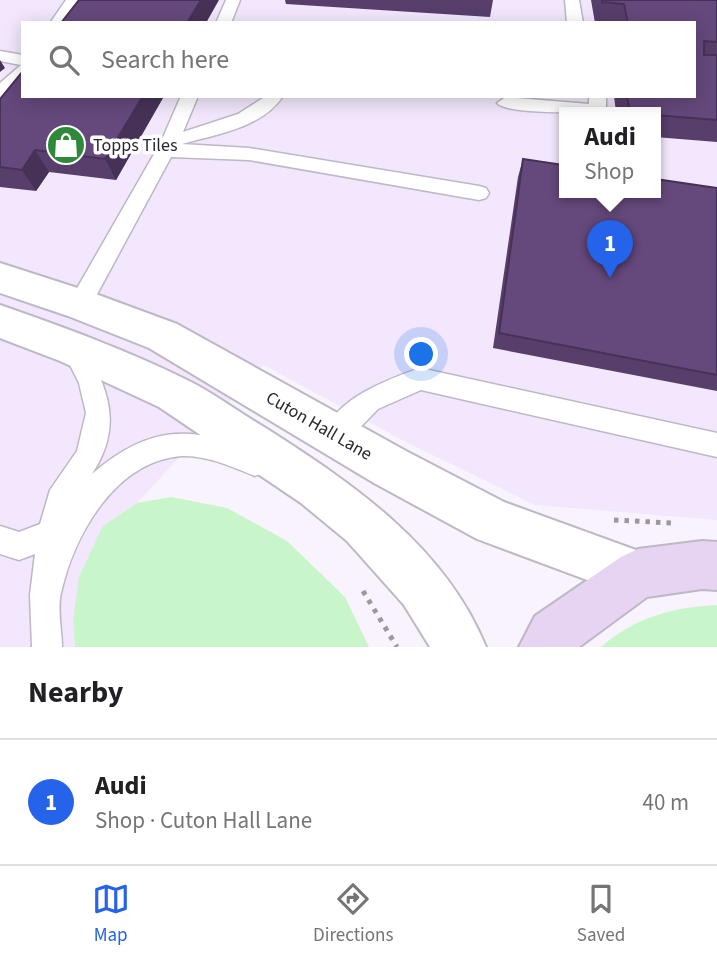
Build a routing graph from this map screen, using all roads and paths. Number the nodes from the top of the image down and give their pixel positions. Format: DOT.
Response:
graph roads {
  1 [pos="74,0"];
  2 [pos="233,0"];
  3 [pos="572,0"];
  4 [pos="58,21"];
  5 [pos="224,21"];
  6 [pos="575,21"];
  7 [pos="0,56"];
  8 [pos="21,60"];
  9 [pos="21,71"];
  10 [pos="0,93"];
  11 [pos="189,98"];
  12 [pos="274,98"];
  13 [pos="506,103"];
  14 [pos="559,107"];
  15 [pos="168,146"];
  16 [pos="479,192"];
  17 [pos="0,278"];
  18 [pos="80,304"];
  19 [pos="0,321"];
  20 [pos="74,349"];
  21 [pos="335,435"];
  22 [pos="717,445"];
  23 [pos="317,487"];
  24 [pos="51,534"];
  25 [pos="0,540"];
  26 [pos="717,566"];
  27 [pos="638,574"];
  28 [pos="45,595"];
  29 [pos="47,647"];
  30 [pos="460,647"];
  31 [pos="545,647"];
  1 -- 4 [label="lane"];
  2 -- 5 [label="lane"];
  3 -- 6 [label="lane"];
  7 -- 8 [label="lane"];
  9 -- 10 [label="lane"];
  11 -- 15 [label="lane"];
  12 -- 15 [label="lane"];
  13 -- 14 [label="lane"];
  15 -- 16 [label="lane"];
  15 -- 18 [label="lane"];
  17 -- 18 [label="street, Cuton Hall Lane"];
  18 -- 21 [label="street, Cuton Hall Lane"];
  19 -- 20 [label="street"];
  20 -- 23 [label="street"];
  20 -- 24 [label="lane"];
  21 -- 22 [label="lane"];
  21 -- 27 [label="street, Cuton Hall Lane"];
  23 -- 28 [label="lane"];
  23 -- 30 [label="street"];
  24 -- 25 [label="lane"];
  24 -- 28 [label="lane"];
  26 -- 27 [label="main road"];
  27 -- 31 [label="main road"];
  28 -- 29 [label="lane"];
}
